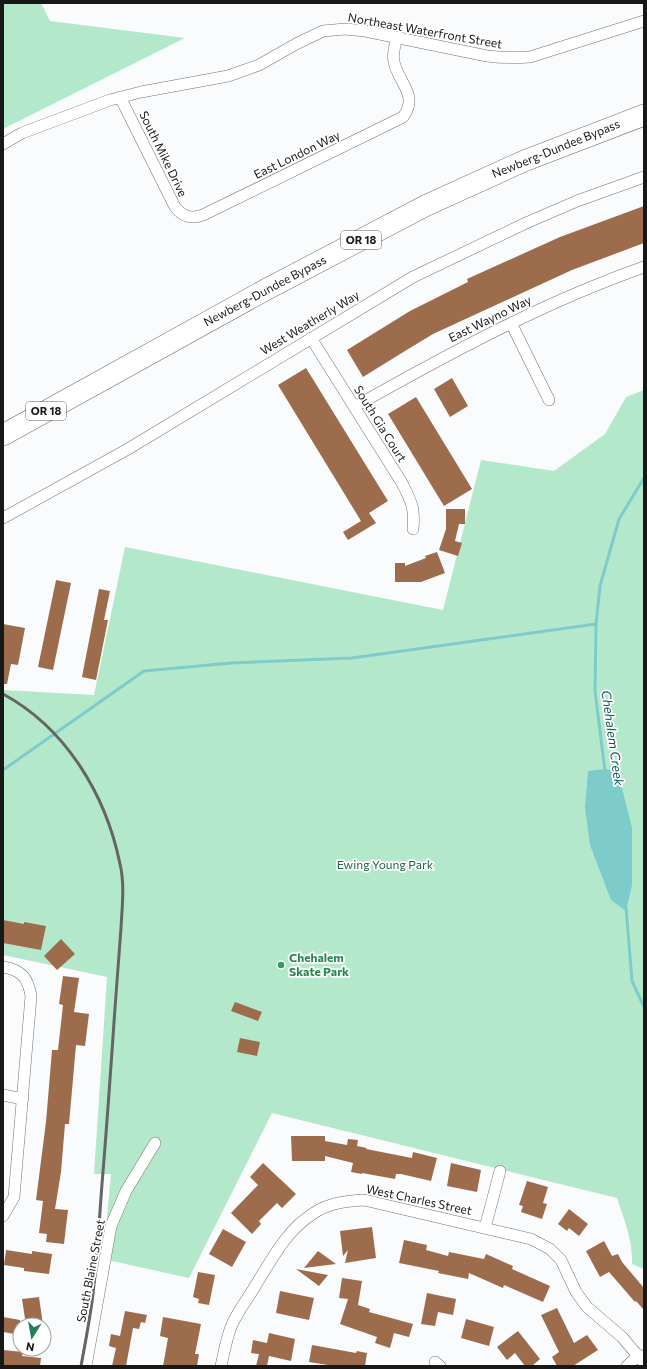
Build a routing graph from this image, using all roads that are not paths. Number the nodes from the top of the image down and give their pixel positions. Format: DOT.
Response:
graph roads {
  1 [pos="644,21"];
  2 [pos="398,37"];
  3 [pos="120,97"];
  4 [pos="644,114"];
  5 [pos="3,144"];
  6 [pos="644,177"];
  7 [pos="189,218"];
  8 [pos="644,267"];
  9 [pos="511,323"];
  10 [pos="311,338"];
  11 [pos="549,400"];
  12 [pos="354,407"];
  13 [pos="3,435"];
  14 [pos="3,518"];
  15 [pos="412,529"];
  16 [pos="3,967"];
  17 [pos="3,1095"];
  18 [pos="23,1099"];
  19 [pos="155,1143"];
  20 [pos="500,1171"];
  21 [pos="5,1213"];
  22 [pos="485,1228"];
  23 [pos="642,1359"];
  24 [pos="86,1366"];
  25 [pos="222,1366"];
  26 [pos="627,1366"];
  1 -- 2 [label="street, Northeast Waterfront Street"];
  2 -- 3 [label="street, Northeast Waterfront Street"];
  2 -- 7 [label="street, East London Way"];
  3 -- 5 [label="street, Northeast Waterfront Street"];
  3 -- 7 [label="street, South Mike Drive"];
  4 -- 13 [label="highway, Newberg-Dundee Bypass / OR 18"];
  6 -- 10 [label="street, West Weatherly Way"];
  8 -- 9 [label="street, East Wayno Way"];
  9 -- 11 [label="street"];
  9 -- 12 [label="street, East Wayno Way"];
  10 -- 12 [label="street, South Gia Court"];
  10 -- 14 [label="street, West Weatherly Way"];
  12 -- 15 [label="street, South Gia Court"];
  16 -- 18 [label="street"];
  17 -- 18 [label="street"];
  18 -- 21 [label="street"];
  19 -- 24 [label="street, South Blaine Street"];
  20 -- 22 [label="street"];
  22 -- 23 [label="street, West Charles Street"];
  22 -- 25 [label="street, West Charles Street"];
  23 -- 26 [label="street"];
}
